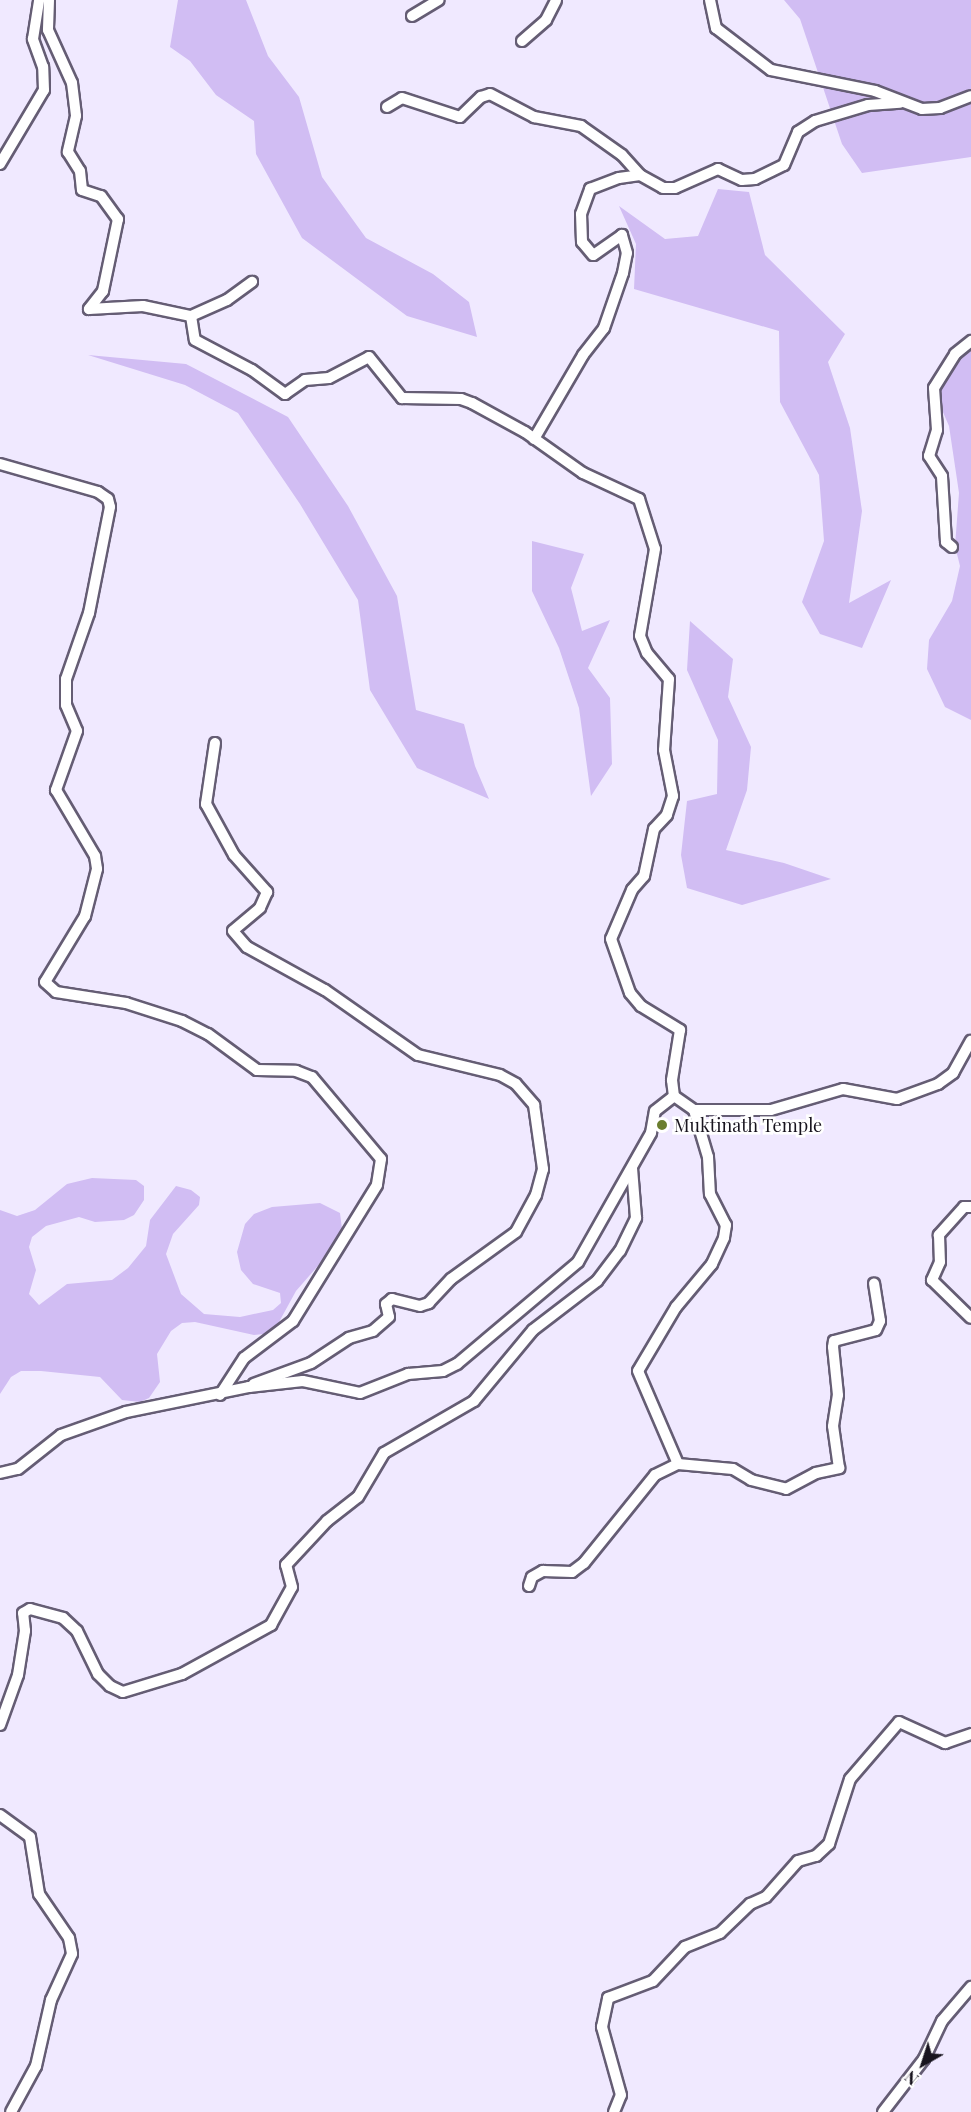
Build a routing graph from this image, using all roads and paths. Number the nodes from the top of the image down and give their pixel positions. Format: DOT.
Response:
graph roads {
  1 [pos="39,0"];
  2 [pos="49,0"];
  3 [pos="439,0"];
  4 [pos="556,0"];
  5 [pos="710,0"];
  6 [pos="412,16"];
  7 [pos="522,41"];
  8 [pos="971,96"];
  9 [pos="900,103"];
  10 [pos="387,107"];
  11 [pos="0,164"];
  12 [pos="640,175"];
  13 [pos="252,282"];
  14 [pos="191,316"];
  15 [pos="971,341"];
  16 [pos="534,439"];
  17 [pos="0,464"];
  18 [pos="952,547"];
  19 [pos="215,743"];
  20 [pos="971,1041"];
  21 [pos="674,1096"];
  22 [pos="694,1110"];
  23 [pos="632,1168"];
  24 [pos="971,1207"];
  25 [pos="873,1283"];
  26 [pos="971,1318"];
  27 [pos="249,1387"];
  28 [pos="220,1395"];
  29 [pos="678,1464"];
  30 [pos="0,1473"];
  31 [pos="529,1586"];
  32 [pos="0,1725"];
  33 [pos="971,1734"];
  34 [pos="0,1815"];
  35 [pos="971,1987"];
  36 [pos="11,2112"];
  37 [pos="614,2112"];
  38 [pos="883,2112"];
  1 -- 11 [label="street"];
  2 -- 14 [label="street"];
  3 -- 6 [label="street"];
  4 -- 7 [label="street"];
  5 -- 9 [label="street"];
  8 -- 9 [label="street"];
  9 -- 12 [label="street"];
  10 -- 12 [label="street"];
  12 -- 16 [label="street"];
  13 -- 14 [label="street"];
  14 -- 16 [label="street"];
  15 -- 18 [label="street"];
  16 -- 21 [label="street"];
  17 -- 28 [label="street"];
  19 -- 27 [label="street"];
  20 -- 22 [label="street"];
  21 -- 22 [label="street"];
  21 -- 23 [label="street"];
  22 -- 29 [label="street"];
  23 -- 27 [label="street"];
  23 -- 32 [label="street"];
  24 -- 26 [label="street"];
  25 -- 29 [label="street"];
  27 -- 28 [label="street"];
  28 -- 30 [label="street"];
  29 -- 31 [label="street"];
  33 -- 37 [label="street"];
  34 -- 36 [label="street"];
  35 -- 38 [label="street"];
}
